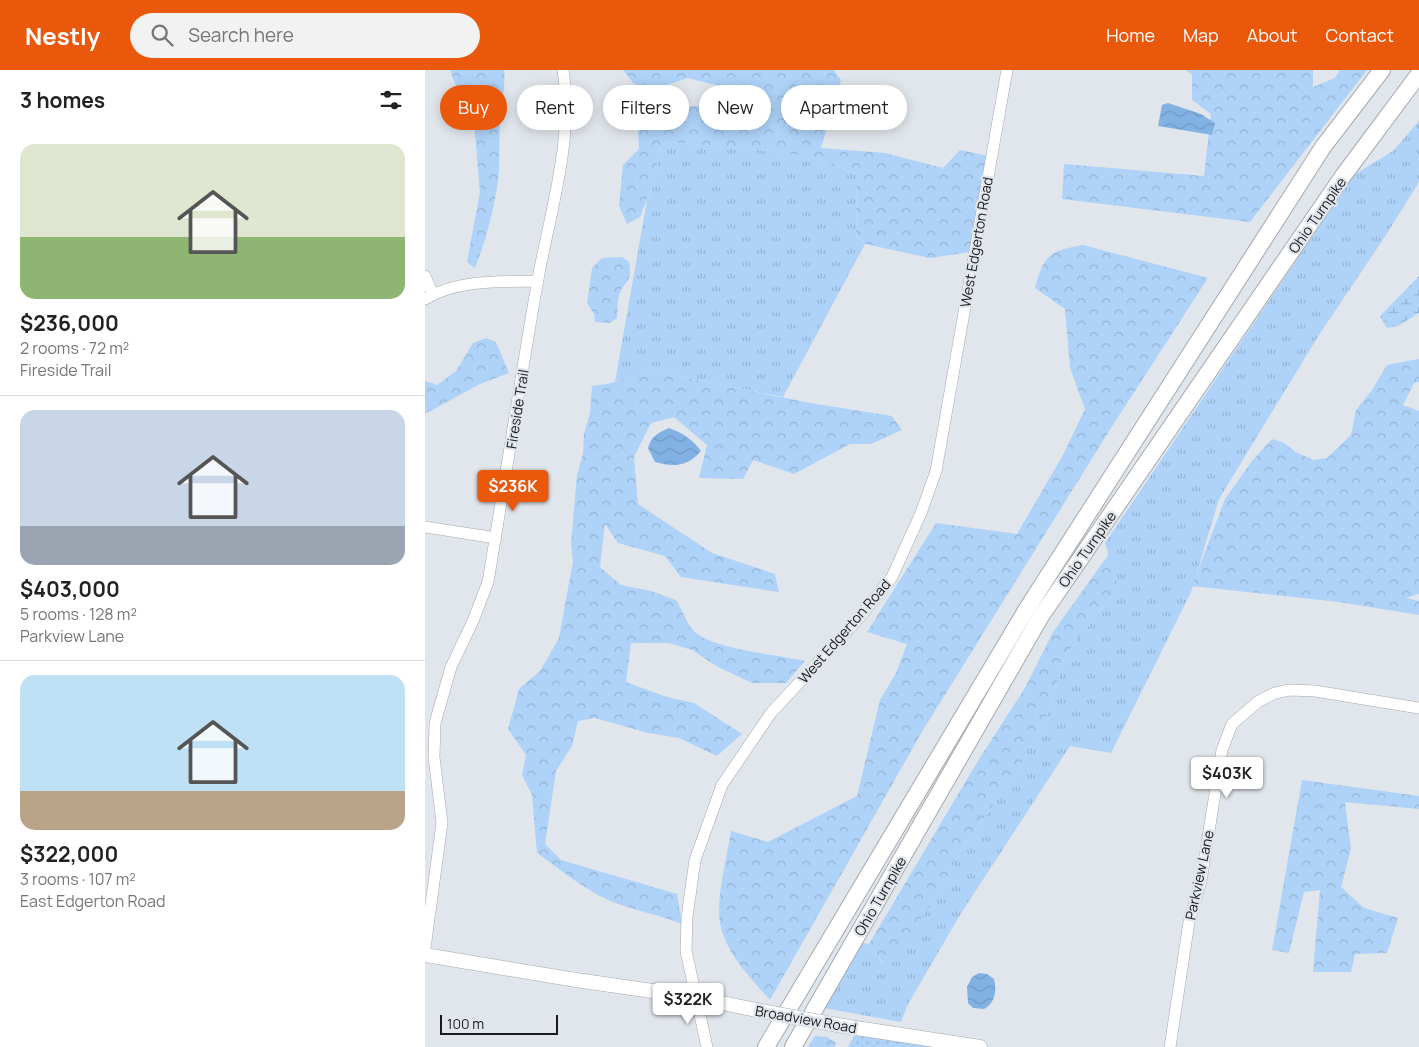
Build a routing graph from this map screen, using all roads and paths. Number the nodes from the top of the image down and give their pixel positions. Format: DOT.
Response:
graph roads {
  1 [pos="563,70"];
  2 [pos="1007,70"];
  3 [pos="1382,70"];
  4 [pos="1419,74"];
  5 [pos="425,276"];
  6 [pos="538,281"];
  7 [pos="429,297"];
  8 [pos="425,527"];
  9 [pos="496,538"];
  10 [pos="1419,708"];
  11 [pos="425,948"];
  12 [pos="425,955"];
  13 [pos="694,997"];
  14 [pos="707,1047"];
  15 [pos="766,1047"];
  16 [pos="793,1047"];
  17 [pos="980,1047"];
  18 [pos="1170,1047"];
  1 -- 6 [label="street, Fireside Trail"];
  2 -- 13 [label="street, West Edgerton Road"];
  3 -- 15 [label="highway, Ohio Turnpike"];
  4 -- 16 [label="highway, Ohio Turnpike"];
  5 -- 7 [label="street"];
  6 -- 7 [label="street"];
  6 -- 9 [label="street, Fireside Trail"];
  8 -- 9 [label="street"];
  9 -- 11 [label="street, Fireside Trail"];
  10 -- 18 [label="street, Parkview Lane"];
  12 -- 13 [label="main road, Broadview Road"];
  13 -- 14 [label="street, West Edgerton Road"];
  13 -- 17 [label="main road, Broadview Road, bridge"];
}
